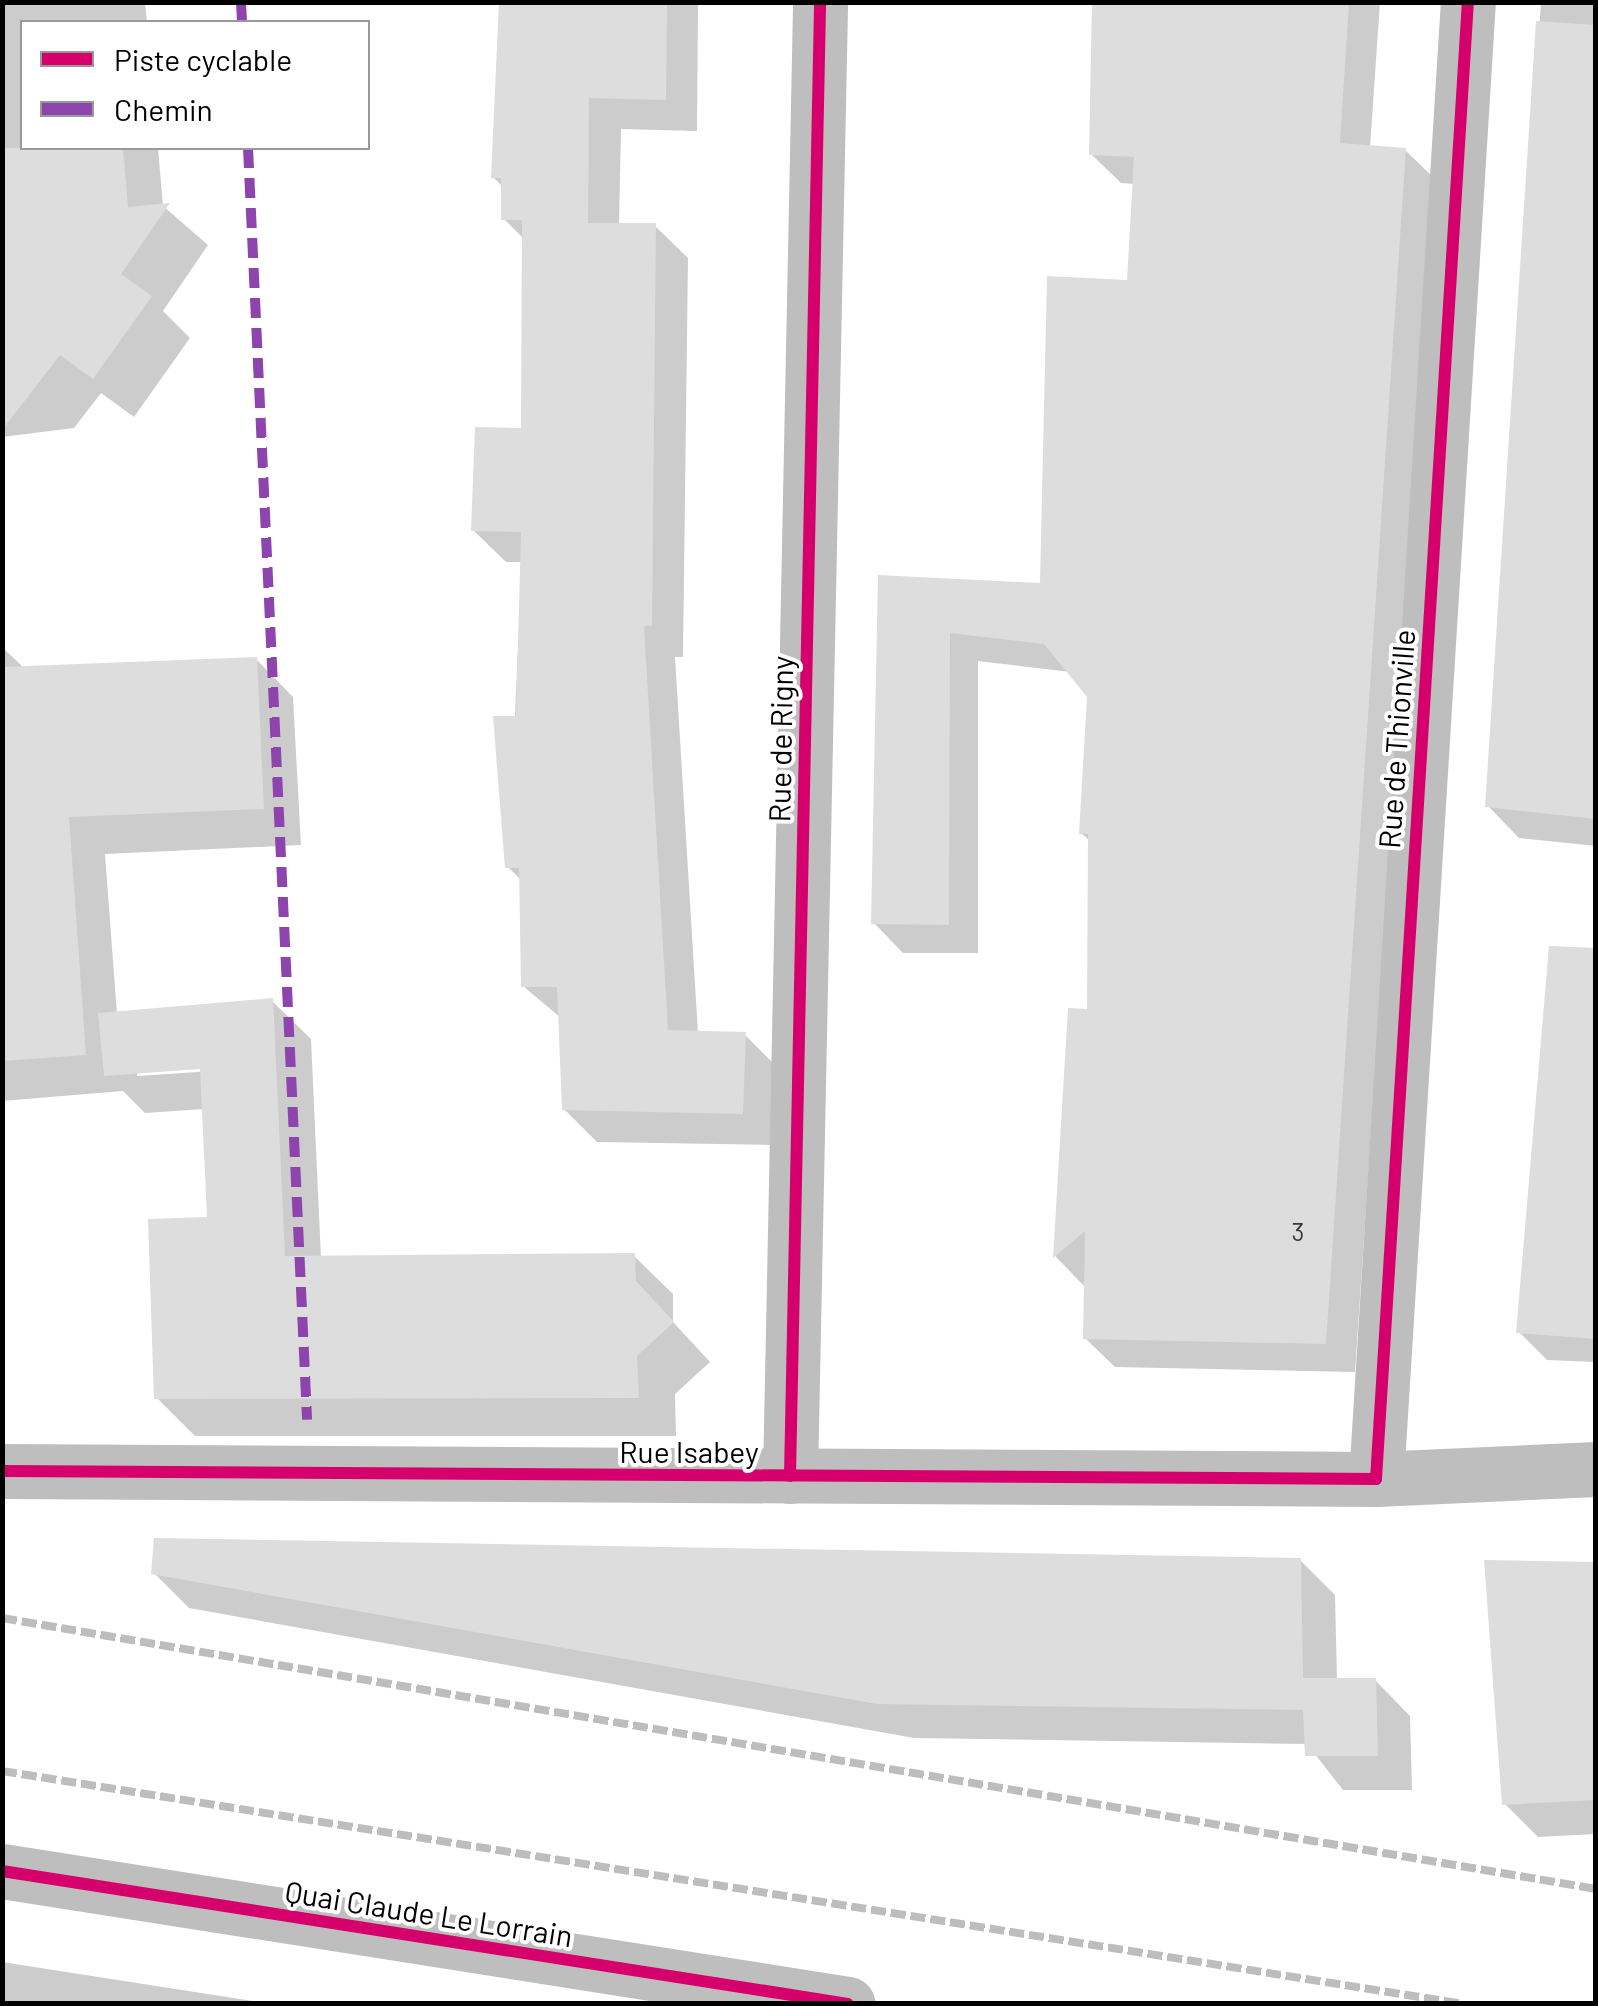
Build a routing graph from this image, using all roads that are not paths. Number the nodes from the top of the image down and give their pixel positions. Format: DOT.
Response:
graph roads {
  1 [pos="820,2"];
  2 [pos="1468,2"];
  3 [pos="1596,1469"];
  4 [pos="2,1471"];
  5 [pos="790,1476"];
  6 [pos="1376,1479"];
  7 [pos="2,1871"];
  8 [pos="848,2004"];
  1 -- 5 [label="street, Rue de Rigny"];
  2 -- 6 [label="street, Rue de Thionville"];
  3 -- 6 [label="street, Rue Isabey"];
  4 -- 5 [label="street, Rue Isabey"];
  5 -- 6 [label="street, Rue Isabey"];
  7 -- 8 [label="street, Quai Claude Le Lorrain"];
}
